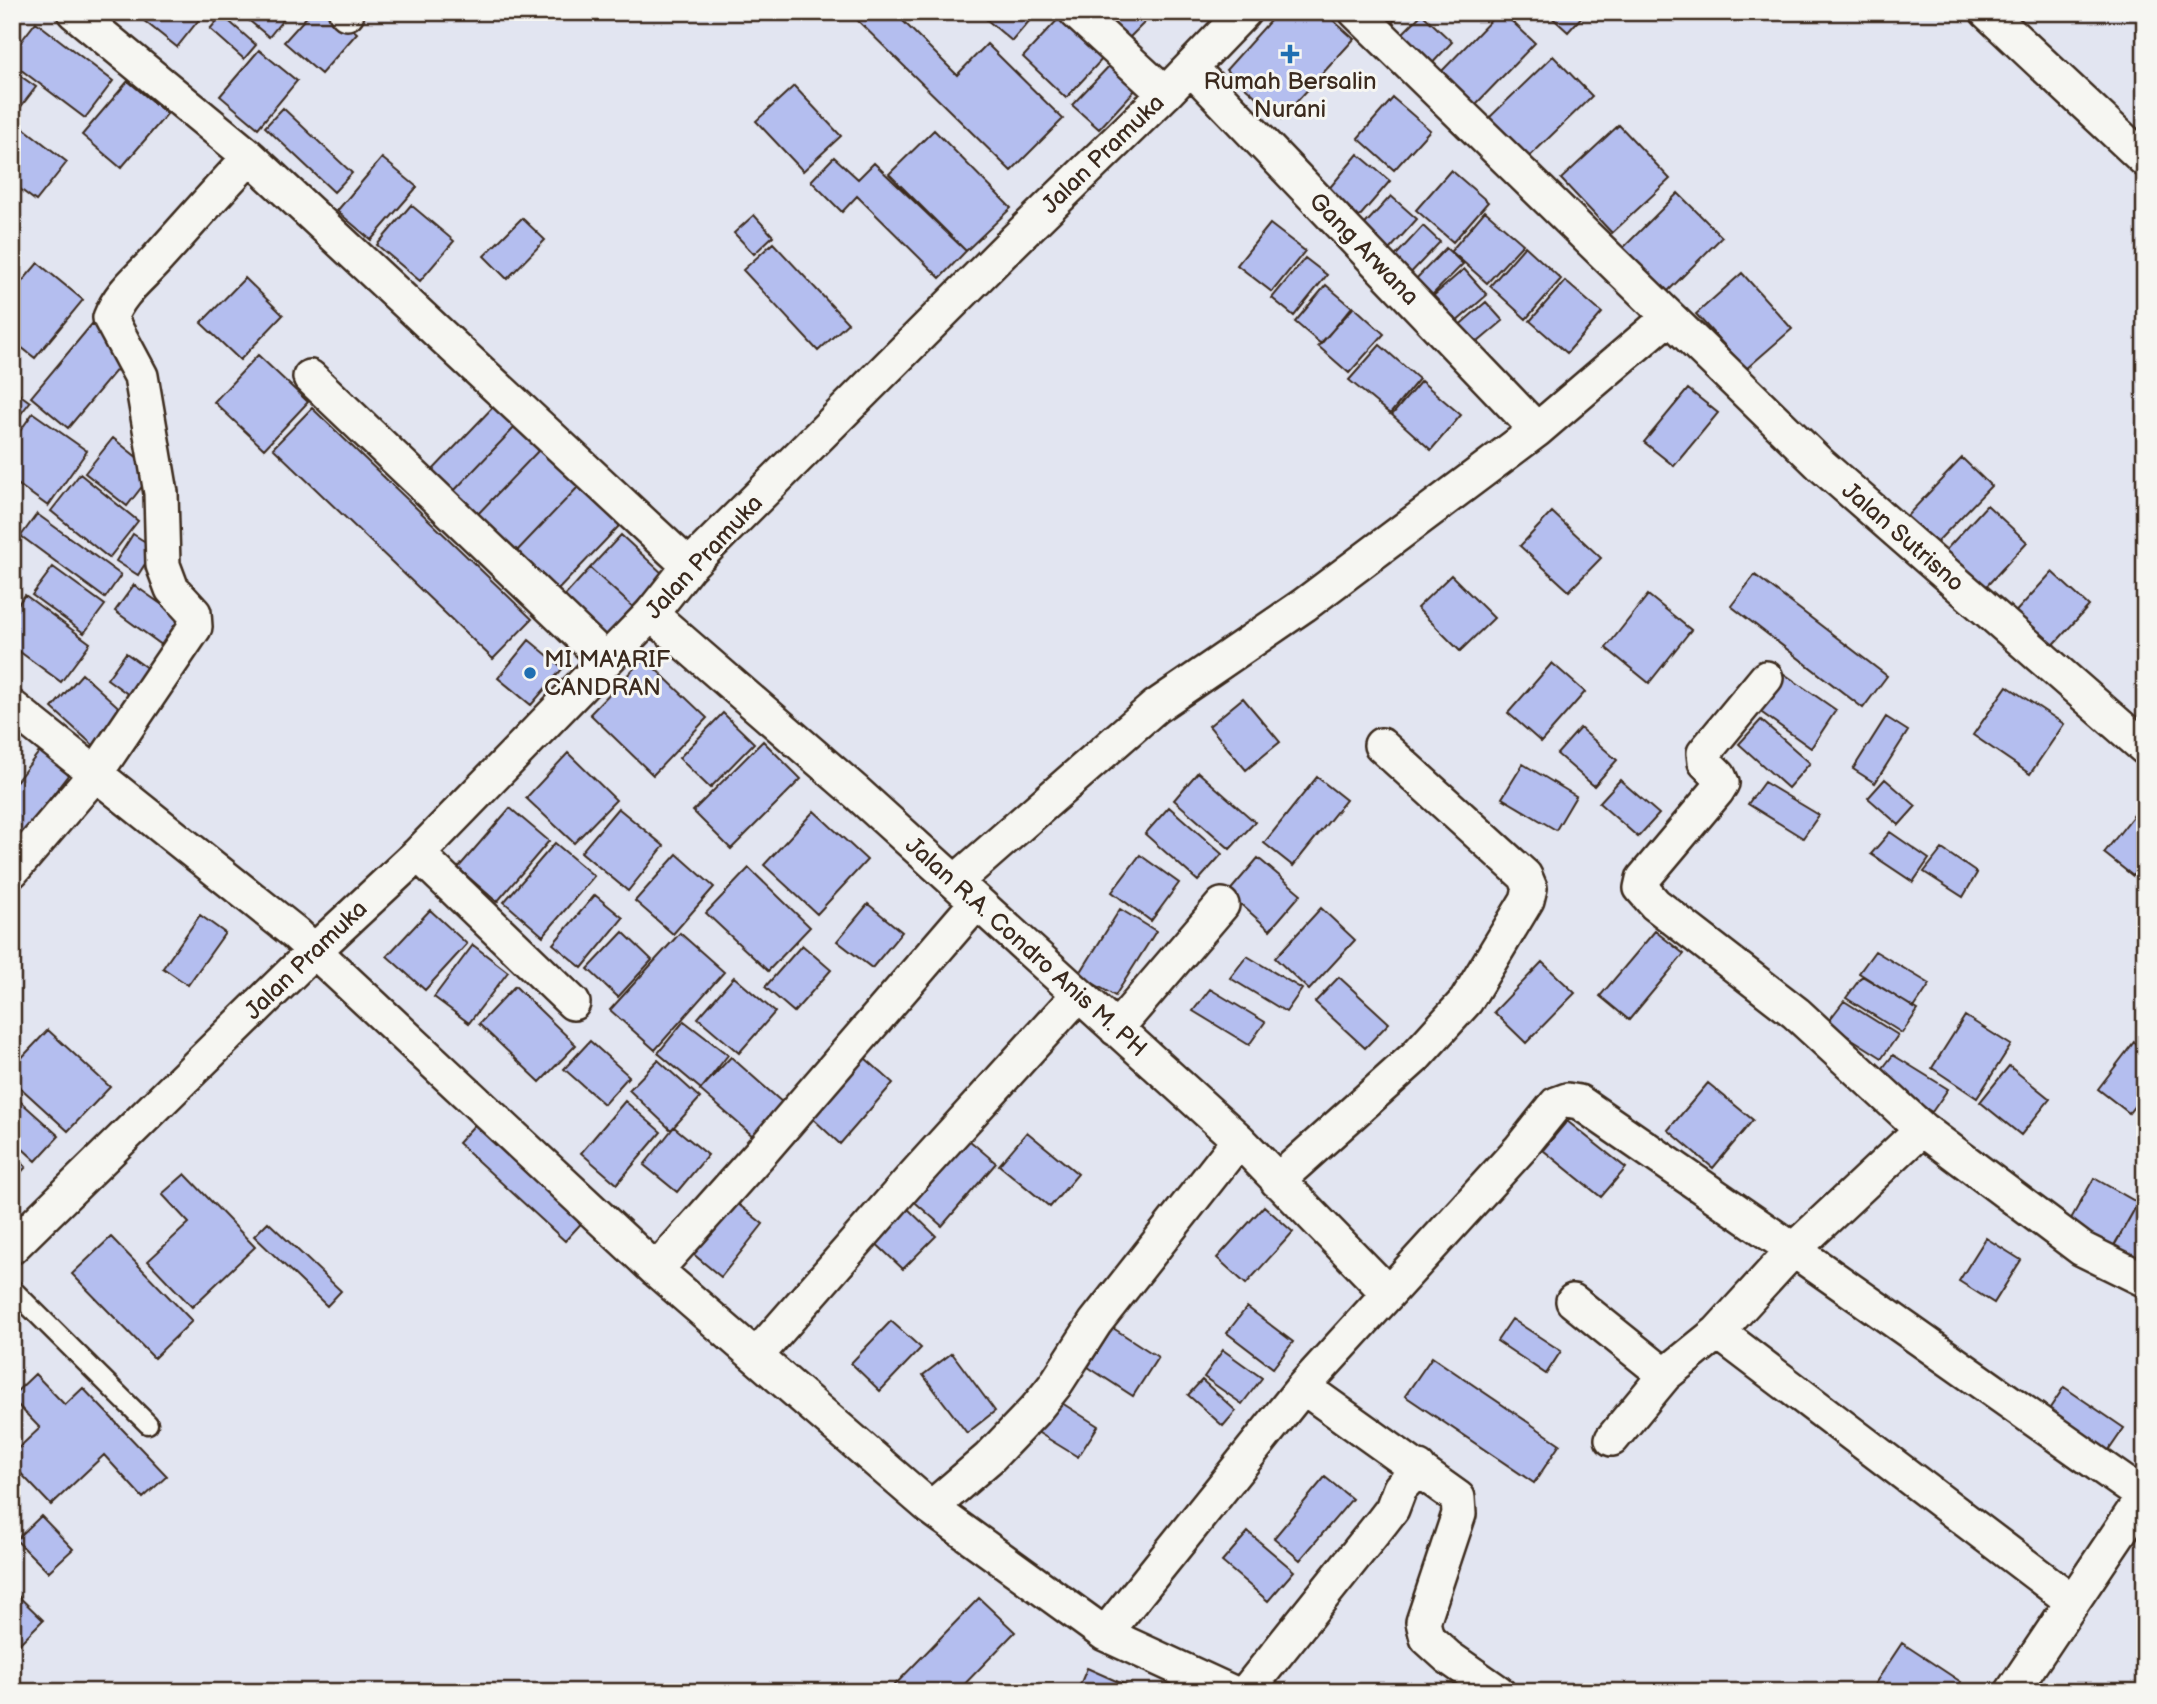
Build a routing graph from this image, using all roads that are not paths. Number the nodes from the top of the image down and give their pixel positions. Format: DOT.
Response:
graph roads {
  1 [pos="74,12"];
  2 [pos="1076,12"];
  3 [pos="1244,12"];
  4 [pos="1356,12"];
  5 [pos="1987,12"];
  6 [pos="1191,68"];
  7 [pos="1166,94"];
  8 [pos="250,157"];
  9 [pos="2145,160"];
  10 [pos="1670,317"];
  11 [pos="310,377"];
  12 [pos="1537,430"];
  13 [pos="689,566"];
  14 [pos="651,614"];
  15 [pos="606,660"];
  16 [pos="1766,678"];
  17 [pos="12,707"];
  18 [pos="1381,745"];
  19 [pos="2145,748"];
  20 [pos="96,773"];
  21 [pos="418,854"];
  22 [pos="12,871"];
  23 [pos="966,892"];
  24 [pos="1222,905"];
  25 [pos="314,951"];
  26 [pos="1078,995"];
  27 [pos="573,1003"];
  28 [pos="1115,1029"];
  29 [pos="1922,1129"];
  30 [pos="1239,1140"];
  31 [pos="1277,1181"];
  32 [pos="12,1247"];
  33 [pos="1793,1250"];
  34 [pos="656,1270"];
  35 [pos="2145,1280"];
  36 [pos="12,1289"];
  37 [pos="1388,1293"];
  38 [pos="1573,1301"];
  39 [pos="1718,1332"];
  40 [pos="756,1356"];
  41 [pos="1665,1376"];
  42 [pos="1303,1387"];
  43 [pos="148,1424"];
  44 [pos="1612,1439"];
  45 [pos="1419,1468"];
  46 [pos="2144,1495"];
  47 [pos="931,1508"];
  48 [pos="2072,1601"];
  49 [pos="1105,1634"];
  50 [pos="1231,1692"];
  51 [pos="1246,1692"];
  52 [pos="1497,1692"];
  53 [pos="2012,1692"];
  1 -- 8 [label="street"];
  2 -- 7 [label="street"];
  3 -- 6 [label="street, Jalan Pramuka"];
  4 -- 10 [label="street, Jalan Sutrisno"];
  5 -- 9 [label="street"];
  6 -- 7 [label="street, Jalan Pramuka"];
  6 -- 12 [label="street, Gang Arwana"];
  7 -- 13 [label="street, Jalan Pramuka"];
  8 -- 13 [label="street"];
  8 -- 20 [label="street"];
  10 -- 12 [label="street"];
  10 -- 19 [label="street, Jalan Sutrisno"];
  11 -- 15 [label="street"];
  12 -- 23 [label="street"];
  13 -- 14 [label="street, Jalan Pramuka"];
  14 -- 15 [label="street, Jalan Pramuka"];
  14 -- 23 [label="street, Jalan R.A. Condro Anis M. PH"];
  15 -- 21 [label="street, Jalan Pramuka"];
  16 -- 29 [label="street"];
  17 -- 20 [label="street"];
  18 -- 31 [label="street"];
  20 -- 22 [label="street"];
  20 -- 25 [label="street"];
  21 -- 25 [label="street, Jalan Pramuka"];
  21 -- 27 [label="street"];
  23 -- 26 [label="street, Jalan R.A. Condro Anis M. PH"];
  23 -- 34 [label="street"];
  24 -- 28 [label="street"];
  25 -- 32 [label="street, Jalan Pramuka"];
  25 -- 34 [label="street"];
  26 -- 28 [label="street, Jalan R.A. Condro Anis M. PH"];
  26 -- 40 [label="street"];
  28 -- 30 [label="street, Jalan R.A. Condro Anis M. PH"];
  29 -- 33 [label="street"];
  29 -- 35 [label="street"];
  30 -- 31 [label="street, Jalan R.A. Condro Anis M. PH"];
  30 -- 47 [label="street"];
  31 -- 37 [label="street, Jalan R.A. Condro Anis M. PH"];
  33 -- 37 [label="street"];
  33 -- 39 [label="street"];
  33 -- 46 [label="street"];
  34 -- 40 [label="street"];
  36 -- 43 [label="lane"];
  37 -- 42 [label="street"];
  38 -- 41 [label="street"];
  39 -- 41 [label="street"];
  39 -- 48 [label="street"];
  40 -- 47 [label="street"];
  41 -- 44 [label="street"];
  42 -- 45 [label="street"];
  42 -- 49 [label="street"];
  45 -- 51 [label="street"];
  45 -- 52 [label="street"];
  46 -- 48 [label="street"];
  47 -- 49 [label="street"];
  48 -- 53 [label="street"];
  49 -- 50 [label="street"];
}
